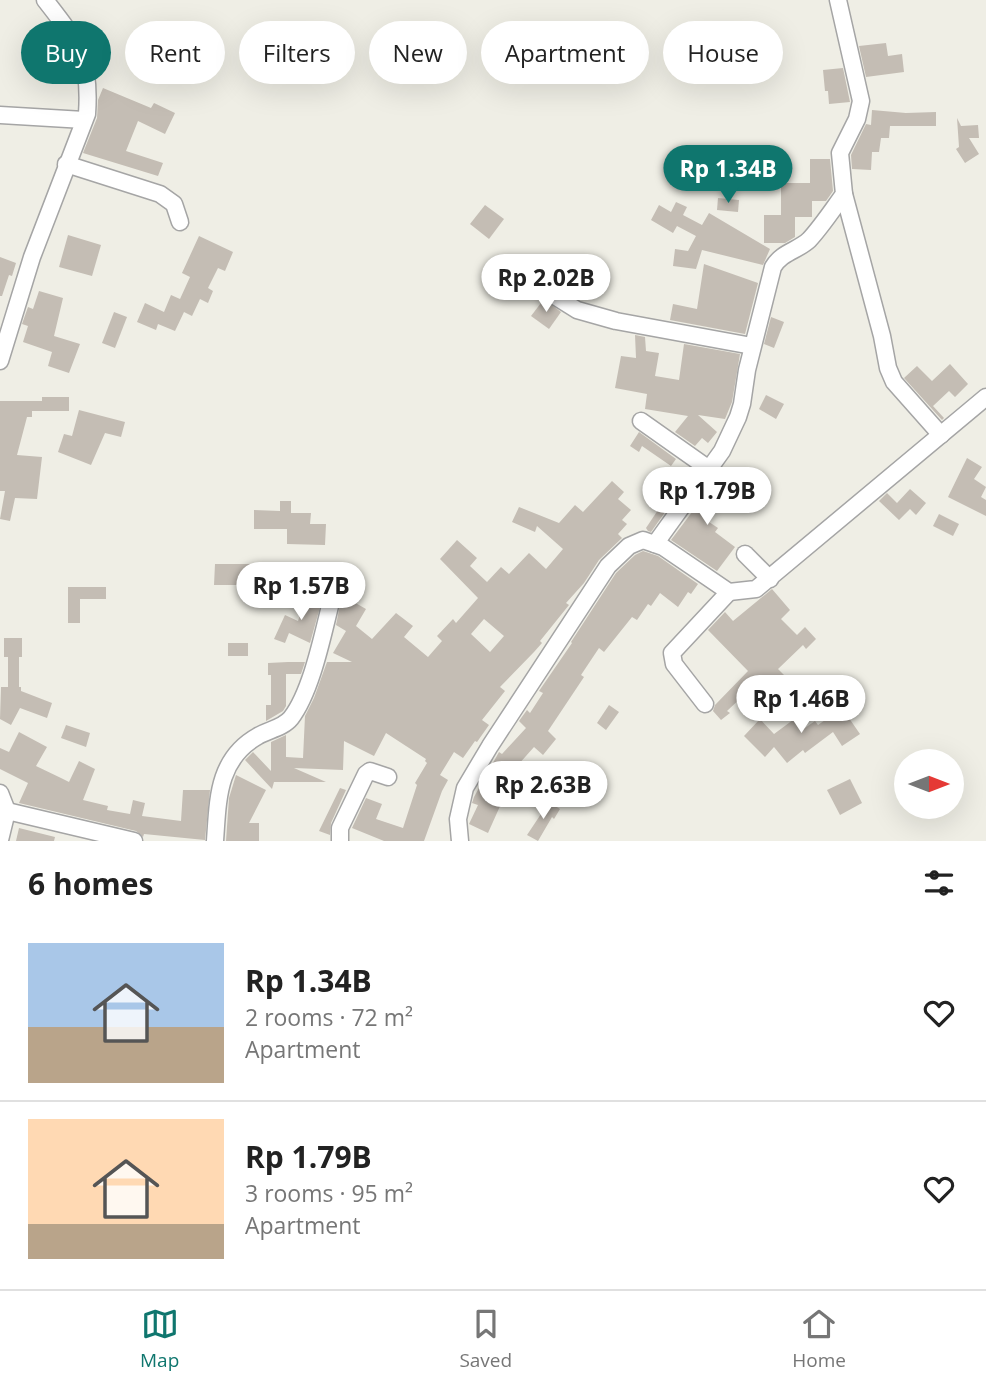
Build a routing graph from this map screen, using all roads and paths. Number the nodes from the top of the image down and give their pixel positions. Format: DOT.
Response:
graph roads {
  1 [pos="45,0"];
  2 [pos="838,0"];
  3 [pos="0,115"];
  4 [pos="84,120"];
  5 [pos="66,164"];
  6 [pos="844,194"];
  7 [pos="180,222"];
  8 [pos="553,295"];
  9 [pos="752,345"];
  10 [pos="0,361"];
  11 [pos="986,397"];
  12 [pos="641,421"];
  13 [pos="941,435"];
  14 [pos="709,469"];
  15 [pos="655,544"];
  16 [pos="745,554"];
  17 [pos="766,575"];
  18 [pos="729,593"];
  19 [pos="330,606"];
  20 [pos="705,704"];
  21 [pos="388,777"];
  22 [pos="0,793"];
  23 [pos="7,811"];
  24 [pos="0,840"];
  25 [pos="134,841"];
  26 [pos="215,841"];
  27 [pos="340,841"];
  28 [pos="460,841"];
  1 -- 4 [label="street"];
  2 -- 6 [label="street"];
  3 -- 4 [label="street"];
  4 -- 5 [label="street"];
  5 -- 7 [label="street"];
  5 -- 10 [label="street"];
  6 -- 9 [label="street"];
  6 -- 13 [label="street"];
  8 -- 9 [label="street"];
  9 -- 14 [label="street"];
  11 -- 13 [label="street"];
  12 -- 14 [label="street"];
  13 -- 17 [label="street"];
  14 -- 15 [label="street"];
  15 -- 18 [label="street"];
  15 -- 28 [label="street"];
  16 -- 17 [label="street"];
  17 -- 18 [label="street"];
  18 -- 20 [label="street"];
  19 -- 26 [label="street"];
  21 -- 27 [label="street"];
  22 -- 23 [label="street"];
  23 -- 24 [label="street"];
  23 -- 25 [label="street"];
}
